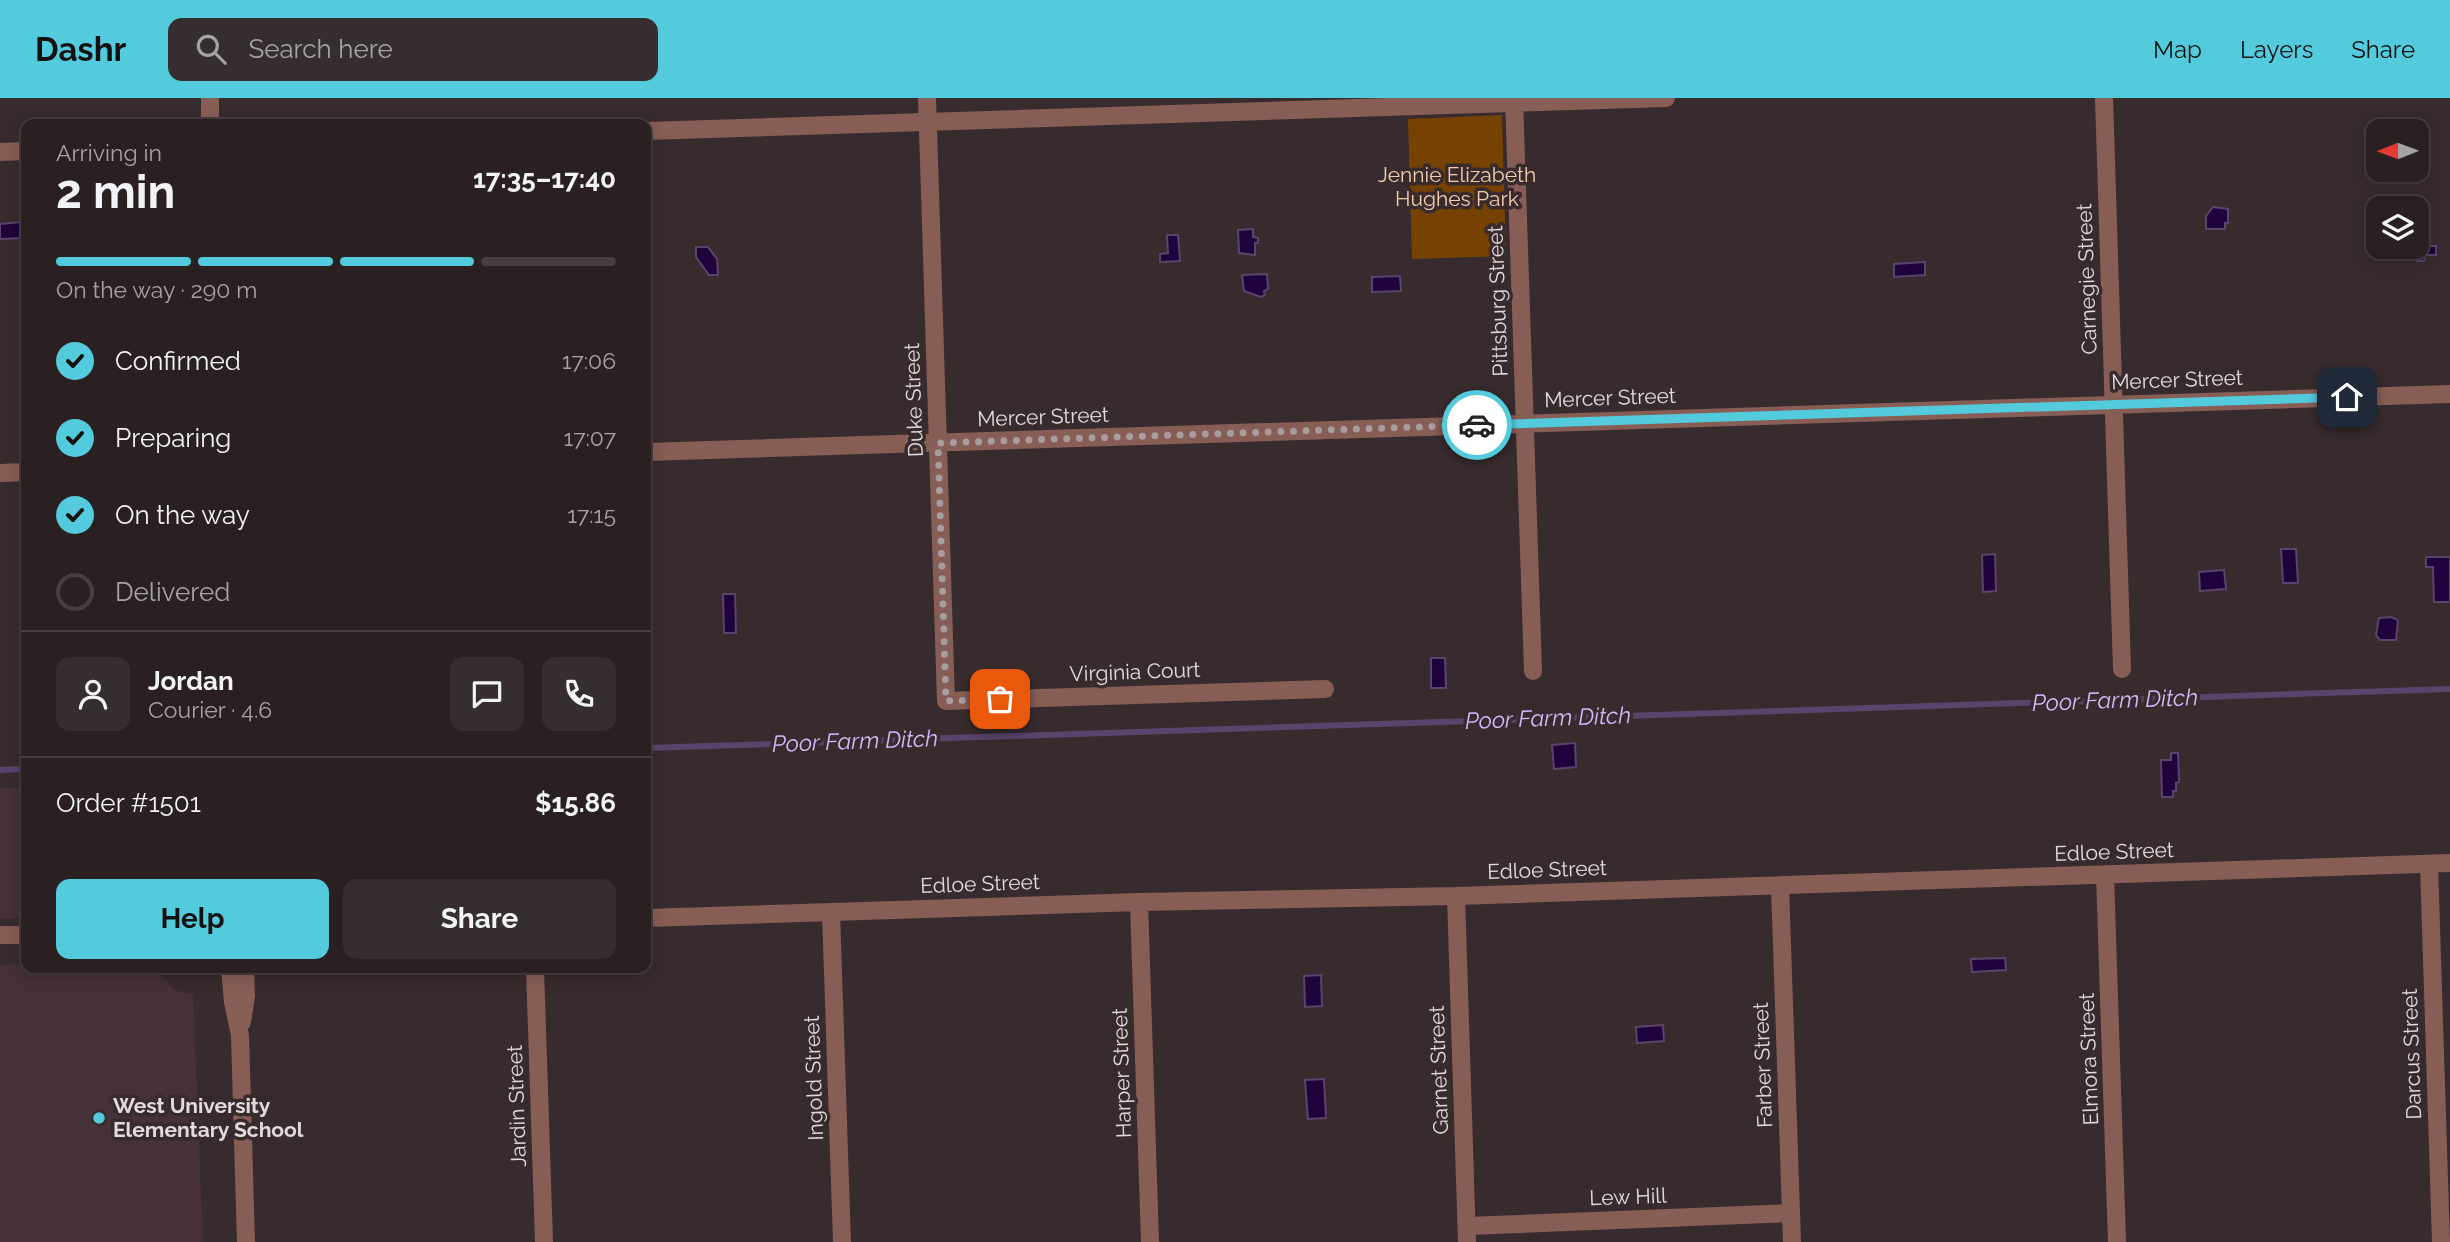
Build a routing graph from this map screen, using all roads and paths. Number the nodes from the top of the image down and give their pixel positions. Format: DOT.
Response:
graph roads {
  1 [pos="209,98"];
  2 [pos="927,98"];
  3 [pos="1667,98"];
  4 [pos="2104,98"];
  5 [pos="1514,100"];
  6 [pos="210,119"];
  7 [pos="928,122"];
  8 [pos="651,131"];
  9 [pos="21,151"];
  10 [pos="0,152"];
  11 [pos="2450,394"];
  12 [pos="2114,405"];
  13 [pos="1525,424"];
  14 [pos="938,443"];
  15 [pos="651,452"];
  16 [pos="21,472"];
  17 [pos="0,473"];
  18 [pos="2122,669"];
  19 [pos="1533,671"];
  20 [pos="1325,689"];
  21 [pos="946,701"];
  22 [pos="2450,863"];
  23 [pos="2429,864"];
  24 [pos="2105,875"];
  25 [pos="1780,886"];
  26 [pos="1456,896"];
  27 [pos="1139,902"];
  28 [pos="831,912"];
  29 [pos="651,918"];
  30 [pos="0,935"];
  31 [pos="21,935"];
  32 [pos="230,973"];
  33 [pos="245,973"];
  34 [pos="535,973"];
  35 [pos="240,1035"];
  36 [pos="1791,1213"];
  37 [pos="1467,1234"];
  38 [pos="246,1242"];
  39 [pos="544,1242"];
  40 [pos="842,1242"];
  41 [pos="1150,1242"];
  42 [pos="1791,1242"];
  43 [pos="2117,1242"];
  44 [pos="2441,1242"];
  1 -- 6 [label="street"];
  2 -- 7 [label="street, Duke Street"];
  3 -- 5 [label="street"];
  4 -- 12 [label="street, Carnegie Street"];
  5 -- 7 [label="street"];
  5 -- 13 [label="street, Pittsburg Street"];
  7 -- 8 [label="street"];
  7 -- 14 [label="street, Duke Street"];
  9 -- 10 [label="street"];
  11 -- 12 [label="street, Mercer Street"];
  12 -- 13 [label="street, Mercer Street"];
  12 -- 18 [label="street, Carnegie Street"];
  13 -- 14 [label="street, Mercer Street"];
  13 -- 19 [label="street, Pittsburg Street"];
  14 -- 15 [label="street, Mercer Street"];
  14 -- 21 [label="street, Duke Street"];
  16 -- 17 [label="street"];
  20 -- 21 [label="street, Virginia Court"];
  22 -- 23 [label="street, Edloe Street"];
  23 -- 24 [label="street, Edloe Street"];
  23 -- 44 [label="street, Darcus Street"];
  24 -- 25 [label="street, Edloe Street"];
  24 -- 43 [label="street, Elmora Street"];
  25 -- 26 [label="street, Edloe Street"];
  25 -- 36 [label="street, Farber Street"];
  26 -- 27 [label="street, Edloe Street"];
  26 -- 37 [label="street, Garnet Street"];
  27 -- 28 [label="street, Edloe Street"];
  27 -- 41 [label="street, Harper Street"];
  28 -- 29 [label="street, Edloe Street"];
  28 -- 40 [label="street, Ingold Street"];
  30 -- 31 [label="street"];
  32 -- 35 [label="street"];
  33 -- 35 [label="street"];
  34 -- 39 [label="street, Jardin Street"];
  35 -- 38 [label="street"];
  36 -- 37 [label="street, Lew Hill"];
  36 -- 42 [label="street, Farber Street"];
}
